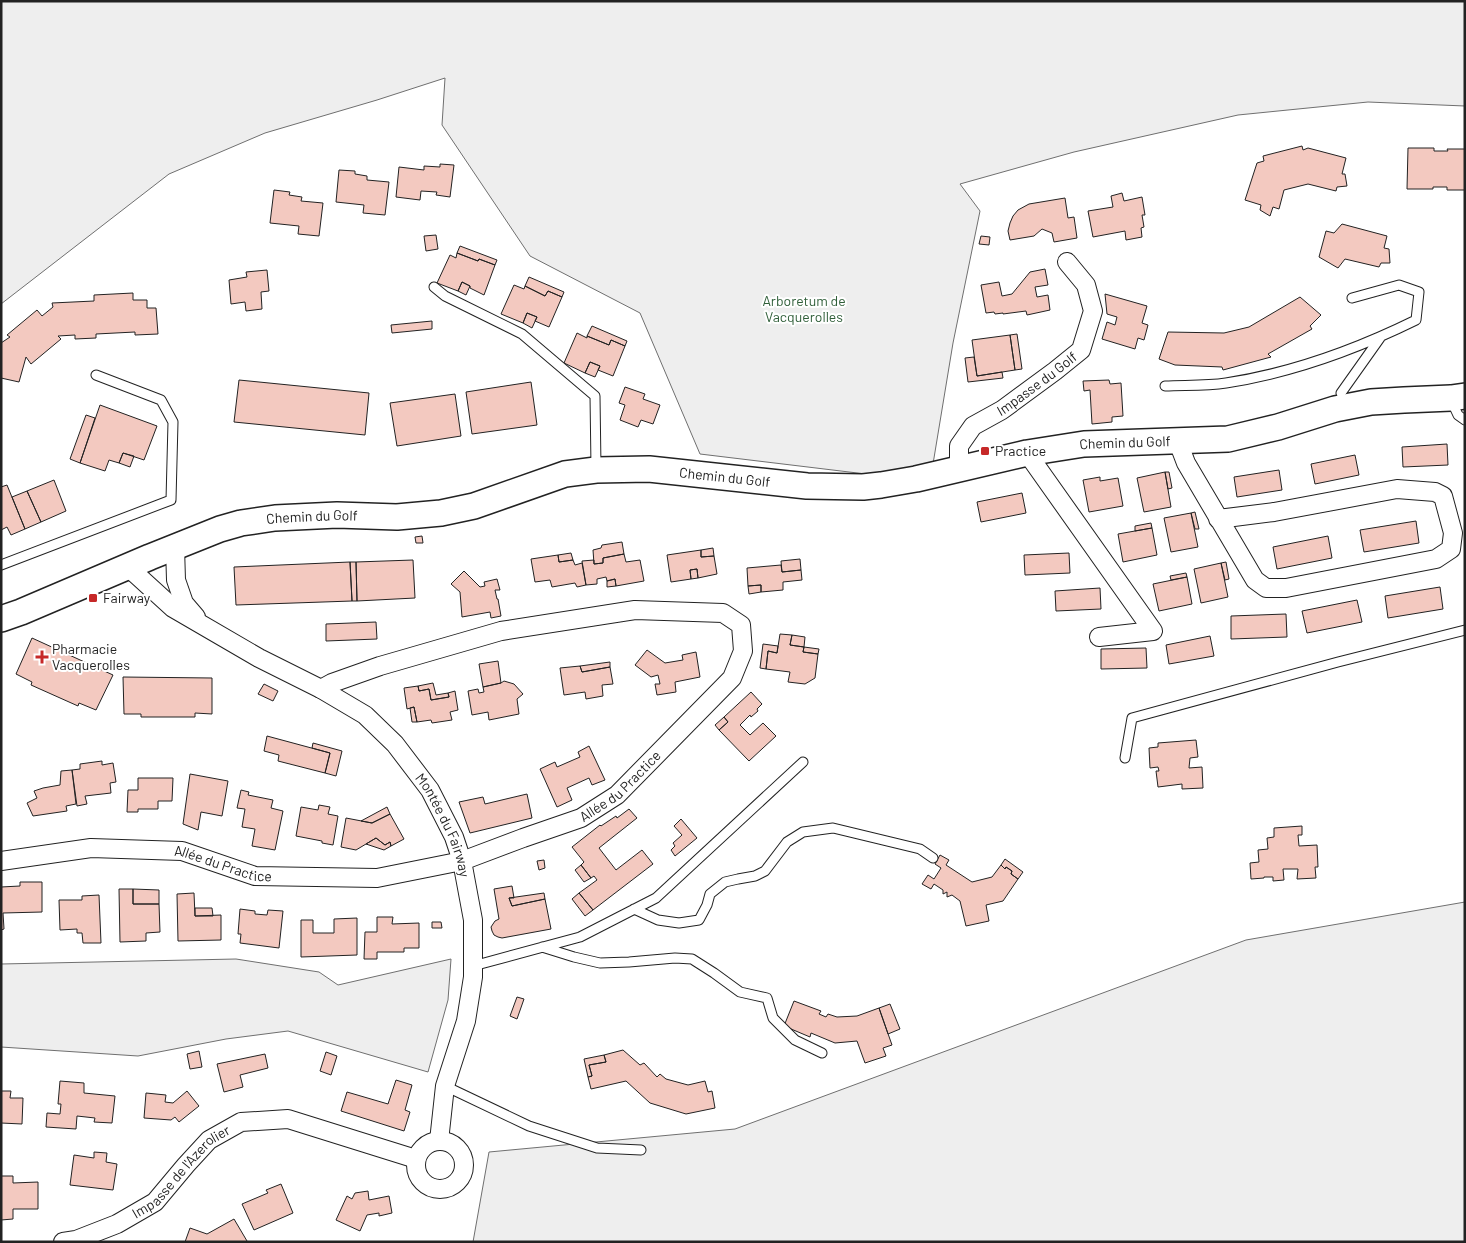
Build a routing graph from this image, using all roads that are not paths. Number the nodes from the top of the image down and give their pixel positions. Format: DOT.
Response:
graph roads {
  1 [pos="1067,262"];
  2 [pos="434,287"];
  3 [pos="1352,298"];
  4 [pos="1380,338"];
  5 [pos="96,375"];
  6 [pos="1165,386"];
  7 [pos="1341,393"];
  8 [pos="1458,397"];
  9 [pos="1465,420"];
  10 [pos="1178,442"];
  11 [pos="1027,453"];
  12 [pos="959,469"];
  13 [pos="596,470"];
  14 [pos="1218,519"];
  15 [pos="175,547"];
  16 [pos="1,565"];
  17 [pos="128,567"];
  18 [pos="176,580"];
  19 [pos="153,591"];
  20 [pos="1,619"];
  21 [pos="201,624"];
  22 [pos="1465,630"];
  23 [pos="1099,637"];
  24 [pos="321,689"];
  25 [pos="1125,758"];
  26 [pos="803,762"];
  27 [pos="933,858"];
  28 [pos="1,861"];
  29 [pos="462,861"];
  30 [pos="634,908"];
  31 [pos="542,947"];
  32 [pos="473,966"];
  33 [pos="822,1053"];
  34 [pos="445,1086"];
  35 [pos="439,1141"];
  36 [pos="641,1150"];
  37 [pos="416,1159"];
  38 [pos="72,1241"];
  1 -- 12 [label="street, Impasse du Golf"];
  2 -- 13 [label="lane"];
  3 -- 4 [label="lane"];
  4 -- 6 [label="lane"];
  4 -- 7 [label="lane"];
  5 -- 16 [label="lane"];
  8 -- 9 [label="lane"];
  8 -- 10 [label="street, Chemin du Golf"];
  10 -- 11 [label="street, Chemin du Golf"];
  10 -- 14 [label="street"];
  11 -- 12 [label="street, Chemin du Golf"];
  11 -- 23 [label="street"];
  12 -- 13 [label="street, Chemin du Golf"];
  13 -- 15 [label="street, Chemin du Golf"];
  14 -- 14 [label="street"];
  15 -- 17 [label="street, Chemin du Golf"];
  15 -- 18 [label="street, Montée du Fairway"];
  17 -- 19 [label="street, Montée du Fairway"];
  17 -- 20 [label="street, Chemin du Golf"];
  18 -- 19 [label="street"];
  18 -- 21 [label="street, Montée du Fairway"];
  19 -- 21 [label="street, Montée du Fairway"];
  21 -- 24 [label="street, Montée du Fairway"];
  22 -- 25 [label="lane"];
  24 -- 29 [label="street, Montée du Fairway"];
  24 -- 29 [label="street, Allée du Practice"];
  26 -- 30 [label="lane"];
  27 -- 30 [label="lane"];
  28 -- 29 [label="street, Allée du Practice"];
  29 -- 32 [label="street, Montée du Fairway"];
  30 -- 31 [label="lane"];
  31 -- 32 [label="lane"];
  31 -- 33 [label="lane"];
  32 -- 34 [label="street, Montée du Fairway"];
  34 -- 35 [label="street, Montée du Fairway"];
  34 -- 36 [label="lane"];
  35 -- 37 [label="street"];
  35 -- 37 [label="street"];
  37 -- 38 [label="street, Impasse de l'Azerolier"];
}
